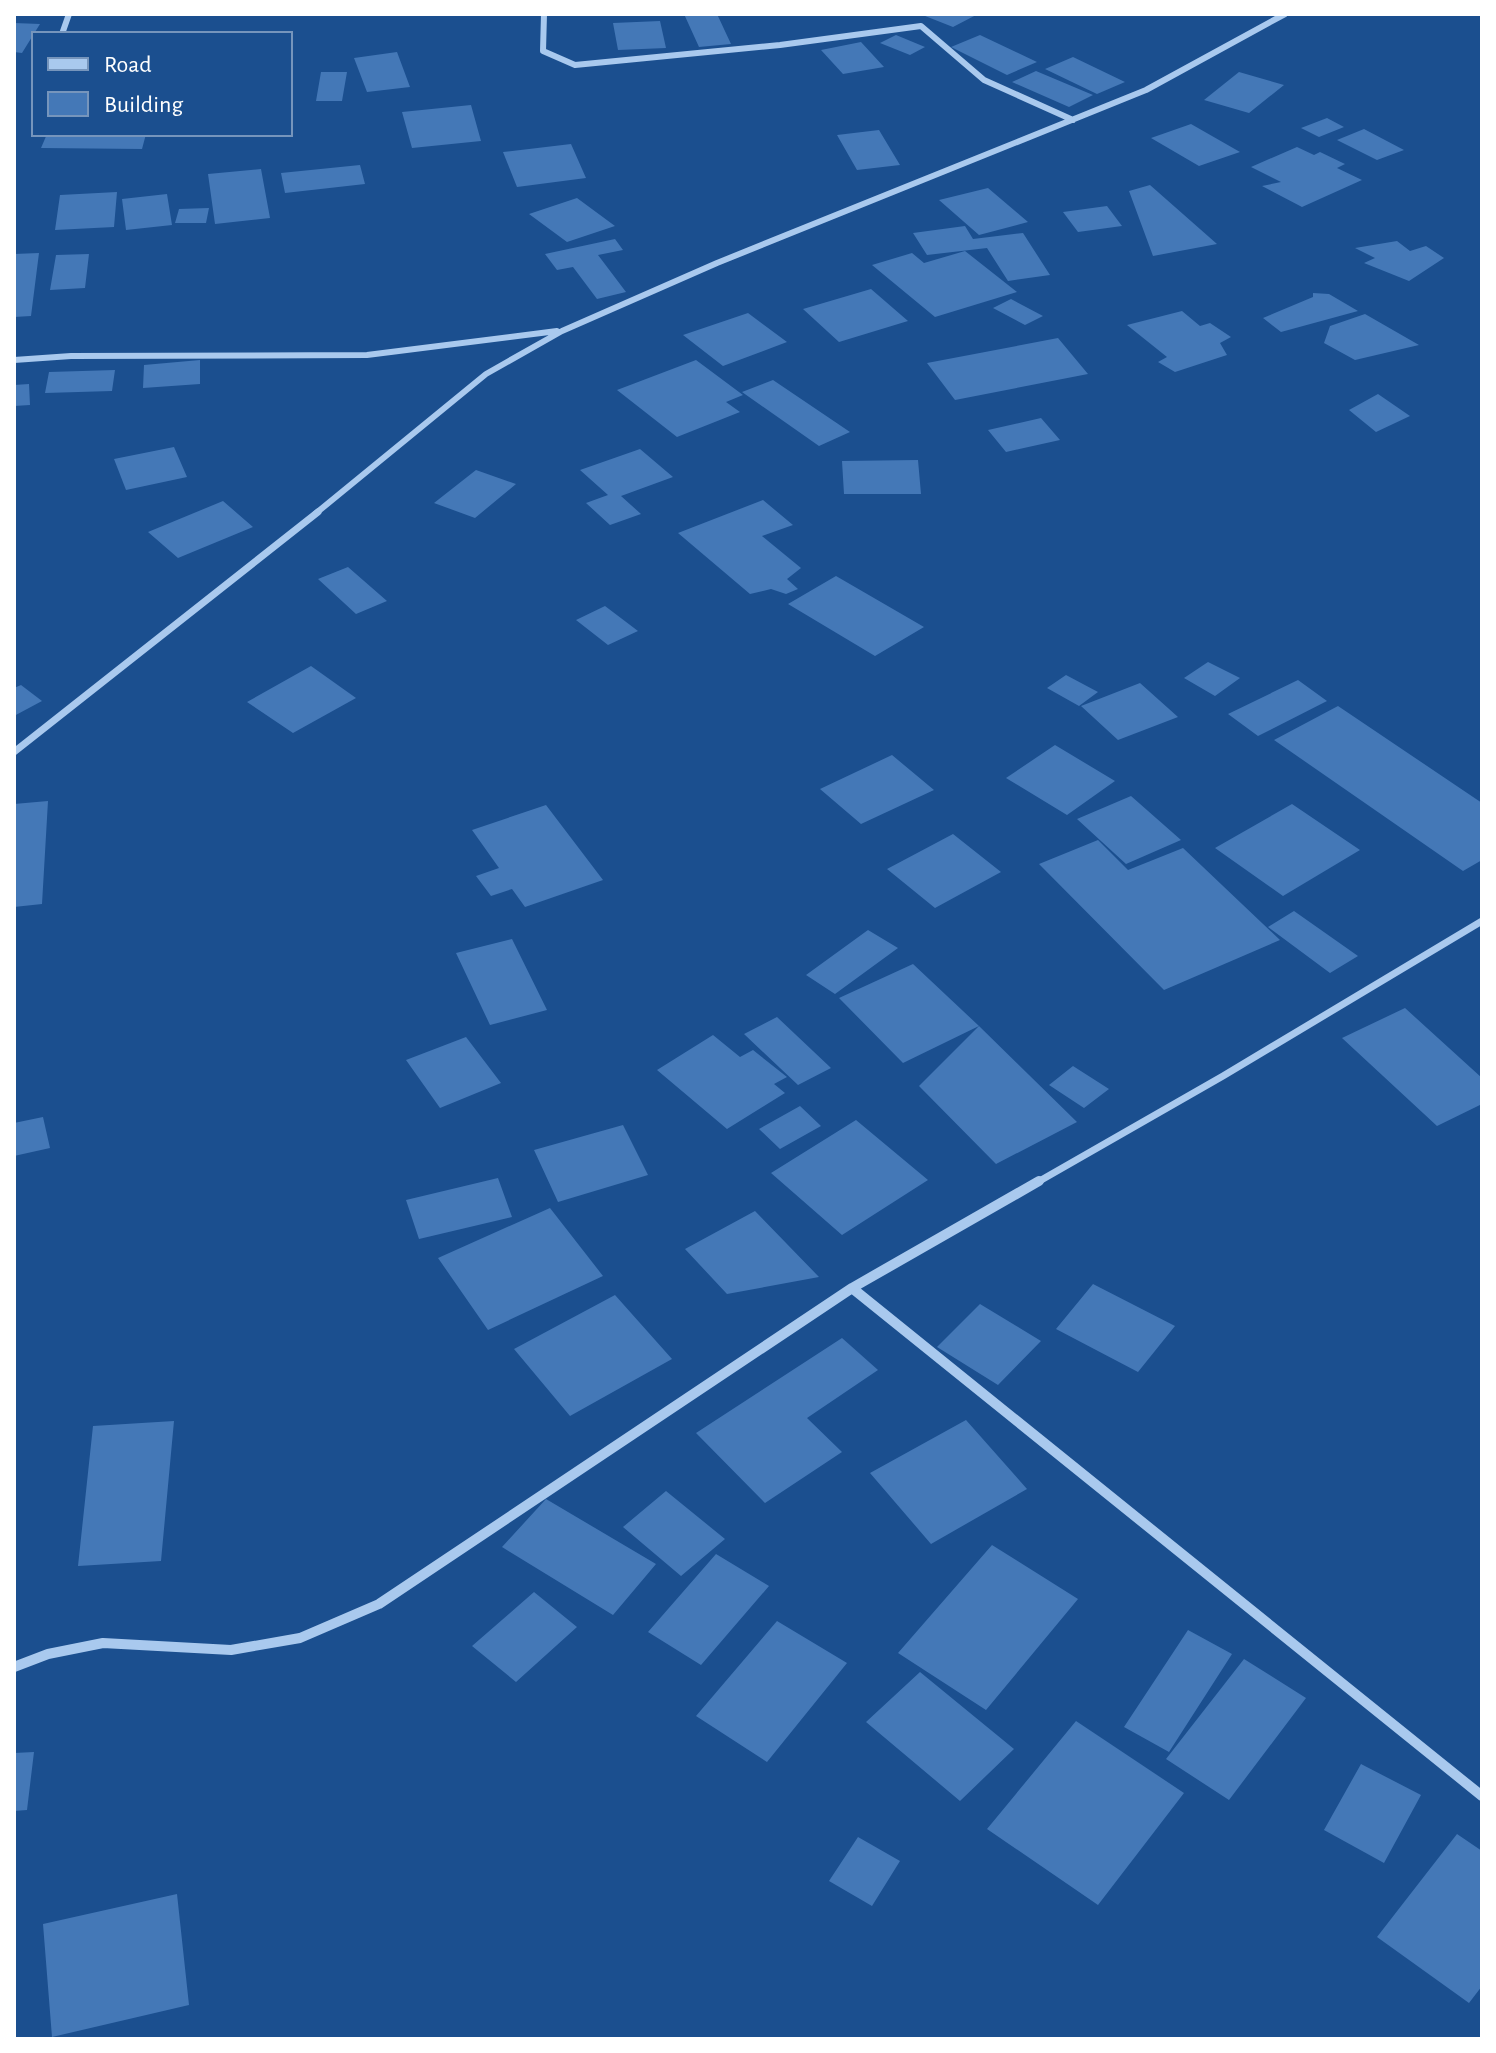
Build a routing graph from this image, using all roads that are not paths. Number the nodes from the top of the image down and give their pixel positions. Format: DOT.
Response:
graph roads {
  1 [pos="544,14"];
  2 [pos="1285,14"];
  3 [pos="1073,120"];
  4 [pos="562,331"];
  5 [pos="14,360"];
  6 [pos="14,752"];
  7 [pos="1482,921"];
  8 [pos="852,1288"];
  9 [pos="14,1667"];
  10 [pos="1482,1796"];
  1 -- 3 [label="street"];
  2 -- 3 [label="street"];
  3 -- 4 [label="street"];
  4 -- 5 [label="street"];
  4 -- 6 [label="street"];
  7 -- 8 [label="street"];
  8 -- 9 [label="street"];
  8 -- 10 [label="street"];
}
